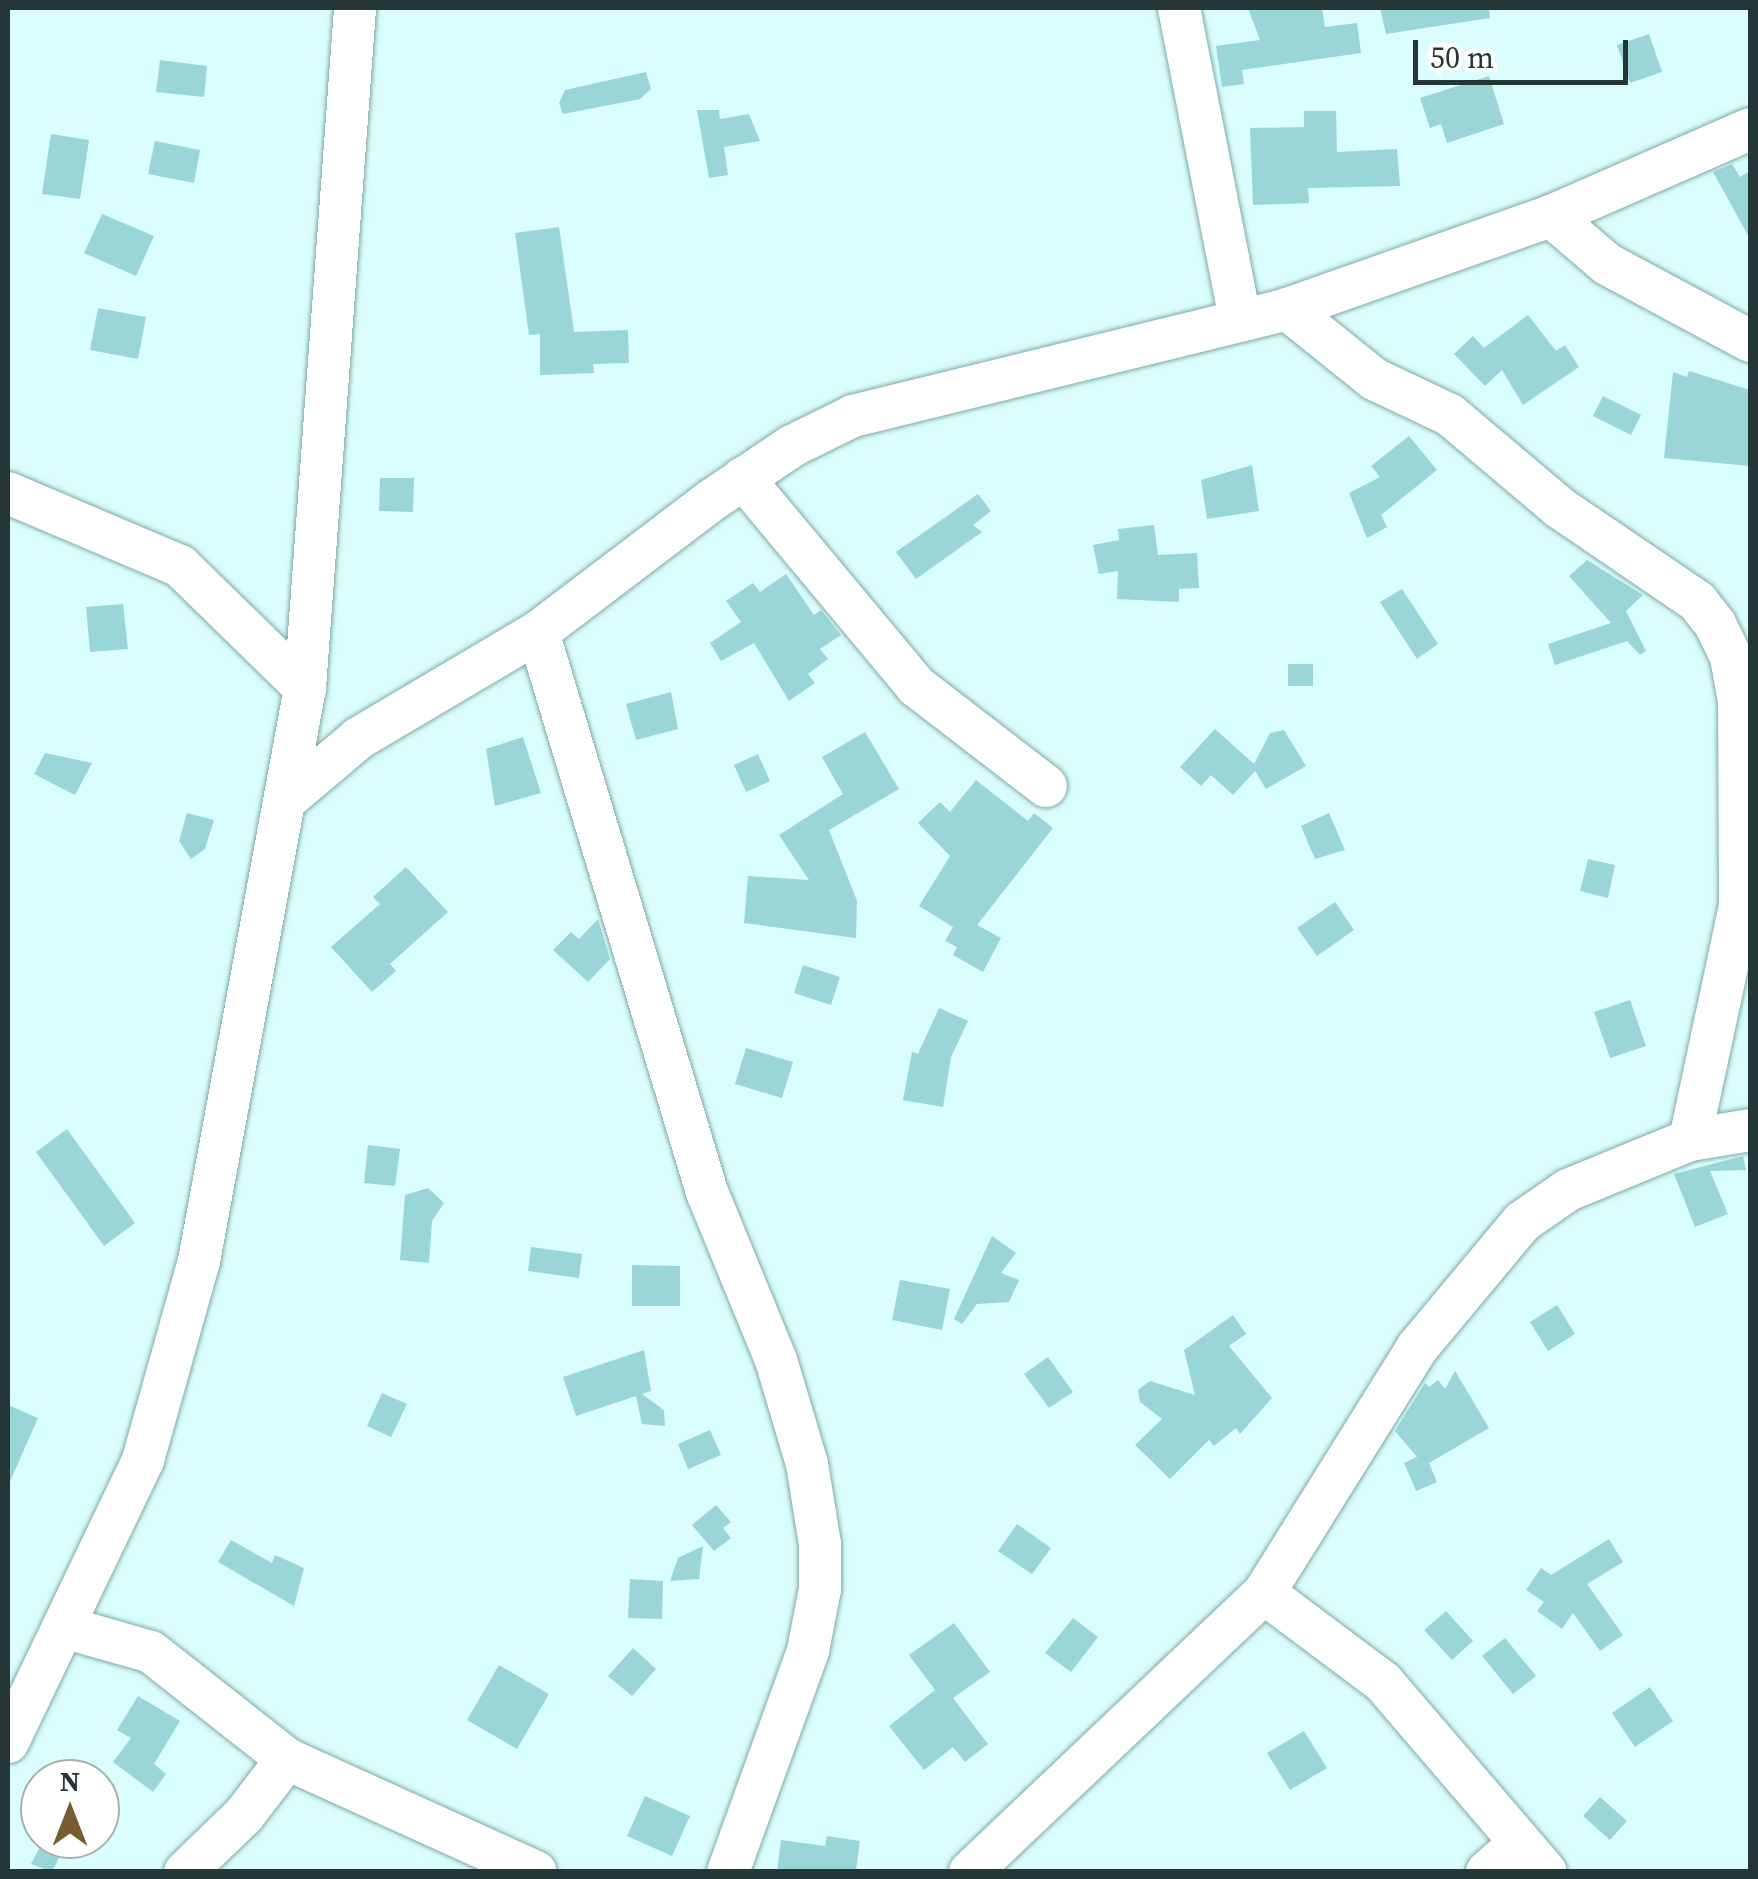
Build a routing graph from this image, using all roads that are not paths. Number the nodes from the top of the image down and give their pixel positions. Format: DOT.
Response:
graph roads {
  1 [pos="355,8"];
  2 [pos="1179,8"];
  3 [pos="1750,129"];
  4 [pos="1551,216"];
  5 [pos="1287,310"];
  6 [pos="1240,320"];
  7 [pos="1750,342"];
  8 [pos="743,478"];
  9 [pos="8,494"];
  10 [pos="538,632"];
  11 [pos="305,688"];
  12 [pos="1046,786"];
  13 [pos="288,798"];
  14 [pos="1750,1130"];
  15 [pos="1690,1140"];
  16 [pos="1264,1592"];
  17 [pos="67,1628"];
  18 [pos="8,1742"];
  19 [pos="287,1758"];
  20 [pos="1533,1857"];
  21 [pos="185,1872"];
  22 [pos="536,1872"];
  23 [pos="728,1872"];
  24 [pos="970,1872"];
  25 [pos="1487,1872"];
  1 -- 11 [label="street"];
  2 -- 6 [label="street"];
  3 -- 4 [label="street"];
  4 -- 5 [label="street"];
  4 -- 7 [label="street"];
  5 -- 6 [label="street"];
  5 -- 15 [label="street"];
  6 -- 8 [label="street"];
  8 -- 10 [label="street"];
  8 -- 12 [label="street"];
  9 -- 11 [label="street"];
  10 -- 13 [label="street"];
  10 -- 23 [label="street"];
  11 -- 13 [label="street"];
  13 -- 17 [label="street"];
  14 -- 15 [label="street"];
  15 -- 16 [label="street"];
  16 -- 20 [label="street"];
  16 -- 24 [label="street"];
  17 -- 18 [label="street"];
  17 -- 19 [label="street"];
  19 -- 21 [label="street"];
  19 -- 22 [label="street"];
  20 -- 25 [label="street"];
}
